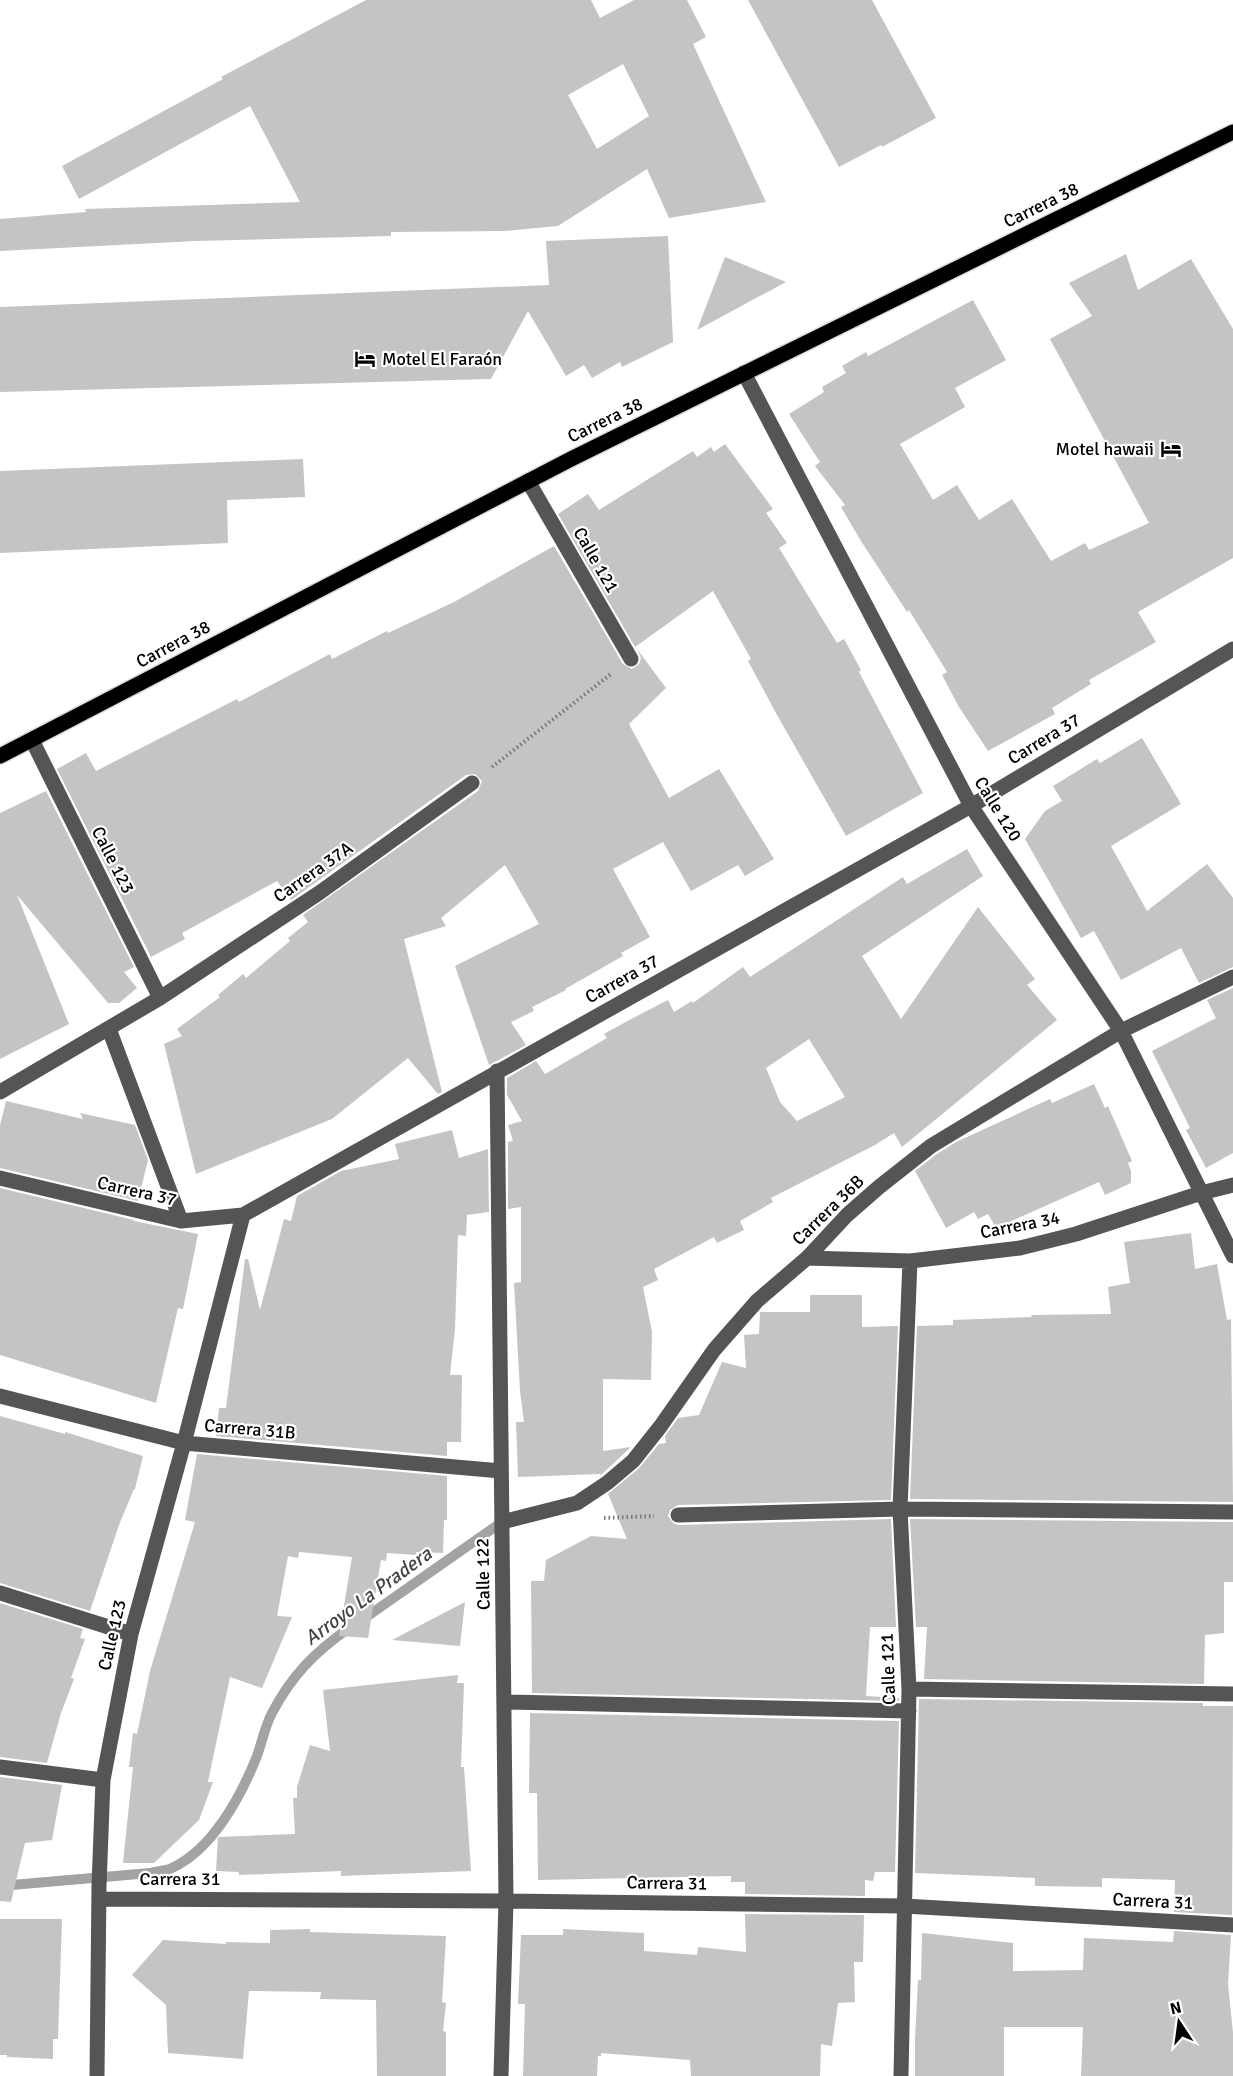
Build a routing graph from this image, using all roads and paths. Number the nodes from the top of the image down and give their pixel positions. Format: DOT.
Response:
graph roads {
  1 [pos="1233,132"];
  2 [pos="744,373"];
  3 [pos="528,481"];
  4 [pos="1233,648"];
  5 [pos="631,659"];
  6 [pos="32,740"];
  7 [pos="0,756"];
  8 [pos="472,783"];
  9 [pos="971,806"];
  10 [pos="1233,977"];
  11 [pos="160,998"];
  12 [pos="109,1029"];
  13 [pos="1121,1031"];
  14 [pos="497,1071"];
  15 [pos="0,1092"];
  16 [pos="0,1178"];
  17 [pos="1233,1185"];
  18 [pos="1201,1193"];
  19 [pos="243,1215"];
  20 [pos="181,1221"];
  21 [pos="1233,1256"];
  22 [pos="807,1258"];
  23 [pos="910,1261"];
  24 [pos="0,1396"];
  25 [pos="184,1443"];
  26 [pos="501,1471"];
  27 [pos="900,1509"];
  28 [pos="1233,1512"];
  29 [pos="678,1515"];
  30 [pos="502,1522"];
  31 [pos="0,1593"];
  32 [pos="131,1634"];
  33 [pos="909,1689"];
  34 [pos="1233,1694"];
  35 [pos="505,1702"];
  36 [pos="909,1711"];
  37 [pos="0,1767"];
  38 [pos="103,1780"];
  39 [pos="99,1892"];
  40 [pos="506,1900"];
  41 [pos="904,1906"];
  42 [pos="1233,1925"];
  43 [pos="98,2076"];
  44 [pos="501,2076"];
  45 [pos="901,2076"];
  1 -- 2 [label="main road, Carrera 38"];
  2 -- 3 [label="main road, Carrera 38"];
  2 -- 9 [label="street, Calle 120"];
  3 -- 5 [label="street, Calle 121"];
  3 -- 6 [label="main road, Carrera 38"];
  4 -- 9 [label="street, Carrera 37"];
  5 -- 8 [label="path"];
  6 -- 7 [label="main road, Carrera 38"];
  6 -- 11 [label="street, Calle 123"];
  8 -- 11 [label="street, Carrera 37A"];
  9 -- 13 [label="street, Calle 120"];
  9 -- 14 [label="street, Carrera 37"];
  10 -- 13 [label="street, Carrera 36B"];
  11 -- 12 [label="street, Carrera 37A"];
  12 -- 15 [label="street, Carrera 37A"];
  12 -- 20 [label="street"];
  13 -- 18 [label="street, Calle 120"];
  13 -- 22 [label="street, Carrera 36B"];
  14 -- 19 [label="street, Carrera 37"];
  14 -- 26 [label="street, Calle 122"];
  16 -- 20 [label="street, Carrera 37"];
  17 -- 18 [label="street, Carrera 34"];
  18 -- 21 [label="street, Calle 120"];
  18 -- 23 [label="street, Carrera 34"];
  19 -- 20 [label="street, Carrera 37"];
  19 -- 25 [label="street, Calle 123"];
  22 -- 23 [label="street, Carrera 34"];
  22 -- 30 [label="street, Carrera 36B"];
  23 -- 27 [label="street, Calle 121"];
  24 -- 25 [label="street, Carrera 31B"];
  25 -- 26 [label="street, Carrera 31B"];
  25 -- 32 [label="street, Calle 123"];
  26 -- 30 [label="street, Calle 122"];
  27 -- 28 [label="street"];
  27 -- 29 [label="street"];
  27 -- 33 [label="street, Calle 121"];
  30 -- 35 [label="street, Calle 122"];
  31 -- 32 [label="street"];
  32 -- 38 [label="street, Calle 123"];
  33 -- 34 [label="street"];
  33 -- 36 [label="street, Calle 121"];
  35 -- 36 [label="street"];
  35 -- 40 [label="street, Calle 122"];
  36 -- 41 [label="street, Calle 121"];
  37 -- 38 [label="street"];
  38 -- 39 [label="street, Calle 123"];
  39 -- 40 [label="street, Carrera 31"];
  39 -- 43 [label="street, Calle 123"];
  40 -- 41 [label="street, Carrera 31"];
  40 -- 44 [label="street, Calle 122"];
  41 -- 42 [label="street, Carrera 31"];
  41 -- 45 [label="street, Calle 121"];
}
